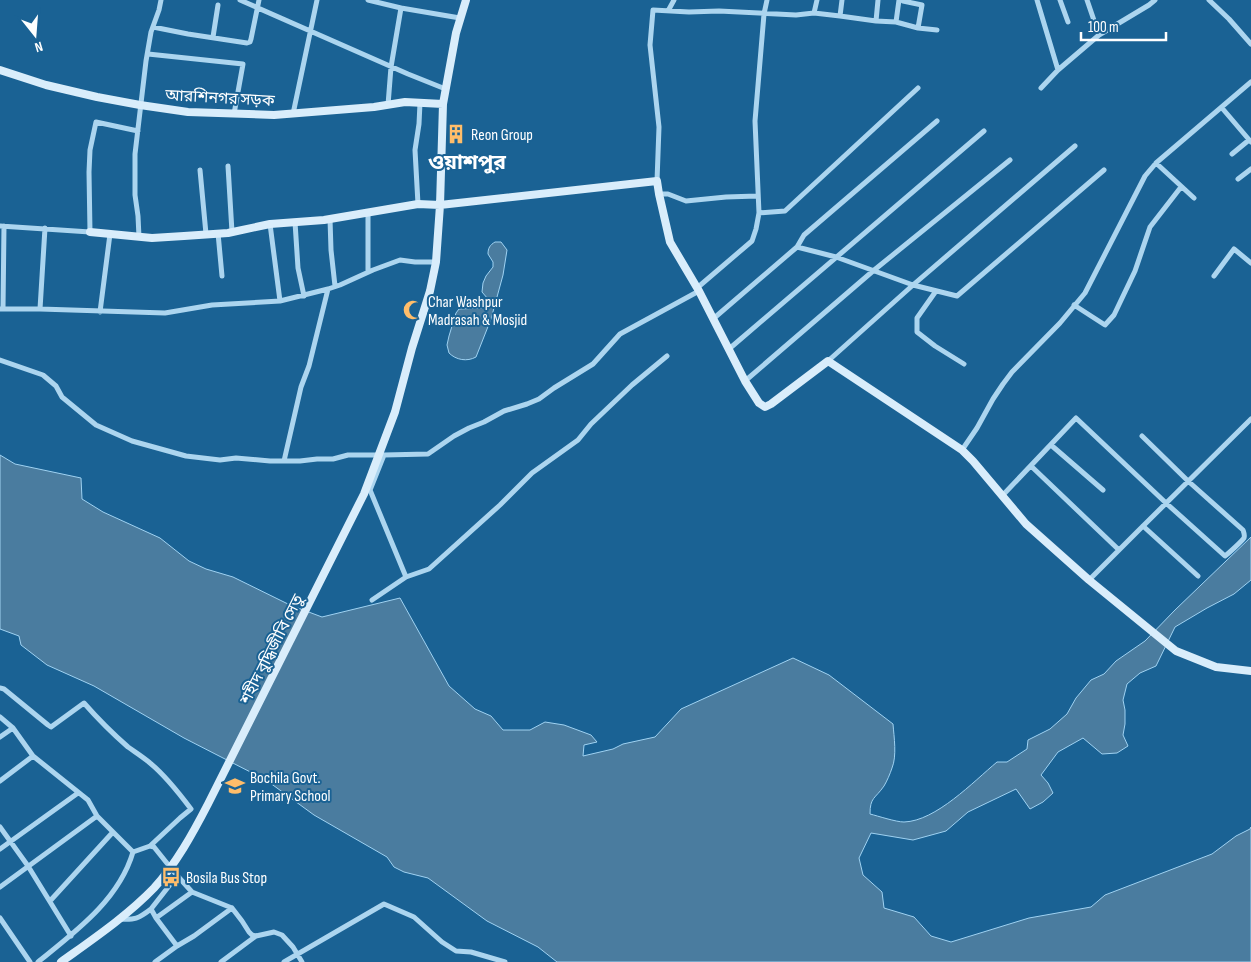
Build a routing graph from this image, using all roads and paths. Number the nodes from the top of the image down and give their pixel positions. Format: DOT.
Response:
graph roads {
  1 [pos="161,0"];
  2 [pos="240,0"];
  3 [pos="259,0"];
  4 [pos="316,0"];
  5 [pos="368,0"];
  6 [pos="466,0"];
  7 [pos="674,0"];
  8 [pos="767,0"];
  9 [pos="817,0"];
  10 [pos="842,0"];
  11 [pos="878,0"];
  12 [pos="899,0"];
  13 [pos="904,0"];
  14 [pos="1037,0"];
  15 [pos="1060,0"];
  16 [pos="1087,0"];
  17 [pos="1155,0"];
  18 [pos="1209,0"];
  19 [pos="218,5"];
  20 [pos="258,7"];
  21 [pos="401,8"];
  22 [pos="668,11"];
  23 [pos="764,14"];
  24 [pos="814,14"];
  25 [pos="840,16"];
  26 [pos="460,18"];
  27 [pos="876,21"];
  28 [pos="896,22"];
  29 [pos="1068,22"];
  30 [pos="153,27"];
  31 [pos="918,28"];
  32 [pos="938,30"];
  33 [pos="310,31"];
  34 [pos="1099,35"];
  35 [pos="213,37"];
  36 [pos="1251,44"];
  37 [pos="148,54"];
  38 [pos="391,66"];
  39 [pos="0,70"];
  40 [pos="1058,70"];
  41 [pos="1251,82"];
  42 [pos="443,88"];
  43 [pos="918,88"];
  44 [pos="1041,88"];
  45 [pos="420,102"];
  46 [pos="442,104"];
  47 [pos="140,105"];
  48 [pos="388,105"];
  49 [pos="1222,108"];
  50 [pos="234,114"];
  51 [pos="293,114"];
  52 [pos="937,121"];
  53 [pos="984,131"];
  54 [pos="138,132"];
  55 [pos="1250,141"];
  56 [pos="1074,146"];
  57 [pos="1232,154"];
  58 [pos="1010,160"];
  59 [pos="1156,163"];
  60 [pos="228,166"];
  61 [pos="1251,169"];
  62 [pos="200,170"];
  63 [pos="1104,170"];
  64 [pos="1238,180"];
  65 [pos="657,181"];
  66 [pos="1181,187"];
  67 [pos="659,194"];
  68 [pos="758,196"];
  69 [pos="1194,198"];
  70 [pos="418,204"];
  71 [pos="440,205"];
  72 [pos="368,213"];
  73 [pos="759,213"];
  74 [pos="330,219"];
  75 [pos="295,222"];
  76 [pos="270,224"];
  77 [pos="2,226"];
  78 [pos="45,228"];
  79 [pos="90,232"];
  80 [pos="232,232"];
  81 [pos="218,233"];
  82 [pos="110,234"];
  83 [pos="206,234"];
  84 [pos="139,237"];
  85 [pos="797,247"];
  86 [pos="836,258"];
  87 [pos="436,262"];
  88 [pos="1251,263"];
  89 [pos="873,271"];
  90 [pos="368,272"];
  91 [pos="222,276"];
  92 [pos="1214,276"];
  93 [pos="913,284"];
  94 [pos="335,286"];
  95 [pos="328,289"];
  96 [pos="698,290"];
  97 [pos="936,290"];
  98 [pos="304,296"];
  99 [pos="280,301"];
  100 [pos="1074,305"];
  101 [pos="1,309"];
  102 [pos="40,309"];
  103 [pos="100,312"];
  104 [pos="713,319"];
  105 [pos="729,349"];
  106 [pos="667,356"];
  107 [pos="0,360"];
  108 [pos="828,361"];
  109 [pos="964,364"];
  110 [pos="745,381"];
  111 [pos="1251,419"];
  112 [pos="1142,436"];
  113 [pos="1051,445"];
  114 [pos="962,450"];
  115 [pos="384,455"];
  116 [pos="284,461"];
  117 [pos="1031,466"];
  118 [pos="1188,481"];
  119 [pos="1103,490"];
  120 [pos="1002,496"];
  121 [pos="1166,503"];
  122 [pos="1143,526"];
  123 [pos="1119,550"];
  124 [pos="1198,576"];
  125 [pos="406,577"];
  126 [pos="1089,580"];
  127 [pos="372,600"];
  128 [pos="1251,670"];
  129 [pos="1,689"];
  130 [pos="0,716"];
  131 [pos="13,728"];
  132 [pos="0,737"];
  133 [pos="33,756"];
  134 [pos="0,781"];
  135 [pos="78,793"];
  136 [pos="97,816"];
  137 [pos="0,827"];
  138 [pos="112,832"];
  139 [pos="10,841"];
  140 [pos="150,846"];
  141 [pos="0,849"];
  142 [pos="132,852"];
  143 [pos="28,866"];
  144 [pos="170,886"];
  145 [pos="0,887"];
  146 [pos="192,892"];
  147 [pos="50,901"];
  148 [pos="232,908"];
  149 [pos="151,909"];
  150 [pos="0,918"];
  151 [pos="156,918"];
  152 [pos="118,919"];
  153 [pos="71,936"];
  154 [pos="256,936"];
  155 [pos="177,946"];
  156 [pos="297,954"];
  157 [pos="30,962"];
  158 [pos="38,962"];
  159 [pos="61,962"];
  160 [pos="155,962"];
  161 [pos="220,962"];
  162 [pos="284,962"];
  163 [pos="302,962"];
  164 [pos="505,962"];
  1 -- 30 [label="street"];
  2 -- 20 [label="street"];
  3 -- 20 [label="street"];
  4 -- 33 [label="street"];
  5 -- 21 [label="street"];
  6 -- 26 [label="street, শহীদ বুদ্ধিজীবি সেতু"];
  7 -- 22 [label="street"];
  8 -- 23 [label="street"];
  9 -- 24 [label="street"];
  10 -- 25 [label="street"];
  11 -- 27 [label="street"];
  12 -- 28 [label="street"];
  13 -- 31 [label="street"];
  14 -- 40 [label="street"];
  15 -- 29 [label="street"];
  16 -- 34 [label="street"];
  17 -- 34 [label="street"];
  18 -- 36 [label="street"];
  19 -- 35 [label="street"];
  20 -- 33 [label="street"];
  20 -- 35 [label="street"];
  21 -- 26 [label="street"];
  21 -- 38 [label="street"];
  22 -- 23 [label="street"];
  22 -- 65 [label="street"];
  23 -- 24 [label="street"];
  23 -- 68 [label="street"];
  24 -- 25 [label="street"];
  25 -- 27 [label="street"];
  26 -- 46 [label="street, শহীদ বুদ্ধিজীবি সেতু"];
  27 -- 28 [label="street"];
  28 -- 31 [label="street"];
  30 -- 35 [label="street"];
  30 -- 37 [label="street"];
  31 -- 32 [label="street"];
  33 -- 38 [label="street"];
  33 -- 51 [label="street"];
  34 -- 40 [label="street"];
  37 -- 47 [label="street"];
  37 -- 50 [label="street"];
  38 -- 42 [label="street"];
  38 -- 48 [label="street"];
  39 -- 47 [label="street, আরশিনগর সড়ক"];
  40 -- 44 [label="street"];
  41 -- 49 [label="street"];
  43 -- 73 [label="street"];
  45 -- 46 [label="street, আরশিনগর সড়ক"];
  45 -- 48 [label="street, আরশিনগর সড়ক"];
  45 -- 70 [label="street"];
  46 -- 71 [label="street, শহীদ বুদ্ধিজীবি সেতু"];
  47 -- 50 [label="street, আরশিনগর সড়ক"];
  47 -- 54 [label="street"];
  48 -- 51 [label="street, আরশিনগর সড়ক"];
  49 -- 55 [label="street"];
  49 -- 59 [label="street"];
  50 -- 51 [label="street, আরশিনগর সড়ক"];
  52 -- 85 [label="street"];
  53 -- 86 [label="street"];
  54 -- 79 [label="street"];
  54 -- 84 [label="street"];
  55 -- 57 [label="street"];
  56 -- 93 [label="street"];
  58 -- 89 [label="street"];
  59 -- 66 [label="street"];
  59 -- 100 [label="street"];
  60 -- 80 [label="street"];
  61 -- 64 [label="street"];
  62 -- 83 [label="street"];
  63 -- 97 [label="street"];
  65 -- 67 [label="street"];
  65 -- 71 [label="street"];
  66 -- 69 [label="street"];
  66 -- 100 [label="street"];
  67 -- 68 [label="street"];
  67 -- 96 [label="street"];
  68 -- 73 [label="street"];
  70 -- 71 [label="street"];
  70 -- 72 [label="street"];
  71 -- 87 [label="street, শহীদ বুদ্ধিজীবি সেতু"];
  72 -- 74 [label="street"];
  72 -- 90 [label="street"];
  73 -- 96 [label="street"];
  74 -- 75 [label="street"];
  74 -- 94 [label="street"];
  75 -- 76 [label="street"];
  75 -- 98 [label="street"];
  76 -- 80 [label="street"];
  76 -- 99 [label="street"];
  77 -- 78 [label="street"];
  77 -- 101 [label="street"];
  78 -- 79 [label="street"];
  78 -- 102 [label="street"];
  79 -- 82 [label="street"];
  80 -- 81 [label="street"];
  81 -- 83 [label="street"];
  81 -- 91 [label="street"];
  82 -- 84 [label="street"];
  82 -- 103 [label="street"];
  83 -- 84 [label="street"];
  85 -- 86 [label="street"];
  85 -- 104 [label="street"];
  86 -- 89 [label="street"];
  86 -- 105 [label="street"];
  87 -- 90 [label="street"];
  87 -- 152 [label="street, শহীদ বুদ্ধিজীবি সেতু"];
  88 -- 92 [label="street"];
  89 -- 93 [label="street"];
  89 -- 110 [label="street"];
  90 -- 94 [label="street"];
  93 -- 97 [label="street"];
  93 -- 108 [label="street"];
  94 -- 95 [label="street"];
  95 -- 98 [label="street"];
  95 -- 116 [label="street"];
  96 -- 104 [label="street"];
  96 -- 115 [label="street"];
  97 -- 109 [label="street"];
  98 -- 99 [label="street"];
  99 -- 103 [label="street"];
  100 -- 114 [label="street"];
  101 -- 102 [label="street"];
  102 -- 103 [label="street"];
  104 -- 105 [label="street"];
  105 -- 110 [label="street"];
  106 -- 125 [label="street"];
  107 -- 116 [label="street"];
  108 -- 110 [label="street"];
  108 -- 114 [label="street"];
  111 -- 118 [label="street"];
  112 -- 118 [label="street"];
  113 -- 117 [label="street"];
  113 -- 119 [label="street"];
  113 -- 121 [label="street"];
  114 -- 120 [label="street"];
  115 -- 116 [label="street"];
  115 -- 125 [label="street"];
  117 -- 120 [label="street"];
  117 -- 123 [label="street"];
  118 -- 121 [label="street"];
  118 -- 121 [label="street"];
  120 -- 126 [label="street"];
  121 -- 122 [label="street"];
  122 -- 123 [label="street"];
  122 -- 124 [label="street"];
  123 -- 126 [label="street"];
  125 -- 127 [label="street"];
  126 -- 128 [label="street"];
  129 -- 140 [label="street"];
  130 -- 131 [label="street"];
  131 -- 132 [label="street"];
  131 -- 133 [label="street"];
  133 -- 134 [label="street"];
  133 -- 135 [label="street"];
  135 -- 136 [label="street"];
  135 -- 139 [label="street"];
  136 -- 138 [label="street"];
  136 -- 143 [label="street"];
  137 -- 139 [label="street"];
  138 -- 142 [label="street"];
  138 -- 147 [label="street"];
  139 -- 141 [label="street"];
  139 -- 143 [label="street"];
  140 -- 142 [label="street"];
  140 -- 146 [label="street"];
  142 -- 153 [label="street"];
  143 -- 145 [label="street"];
  143 -- 147 [label="street"];
  144 -- 149 [label="street"];
  146 -- 148 [label="street"];
  146 -- 151 [label="street"];
  147 -- 153 [label="street"];
  148 -- 154 [label="street"];
  148 -- 155 [label="street"];
  149 -- 151 [label="street"];
  149 -- 152 [label="street"];
  150 -- 157 [label="street"];
  151 -- 155 [label="street"];
  152 -- 159 [label="street, শহীদ বুদ্ধিজীবি সেতু"];
  153 -- 158 [label="street"];
  154 -- 156 [label="street"];
  154 -- 161 [label="street"];
  155 -- 160 [label="street"];
  156 -- 162 [label="street"];
  156 -- 163 [label="street"];
  156 -- 164 [label="street"];
}
